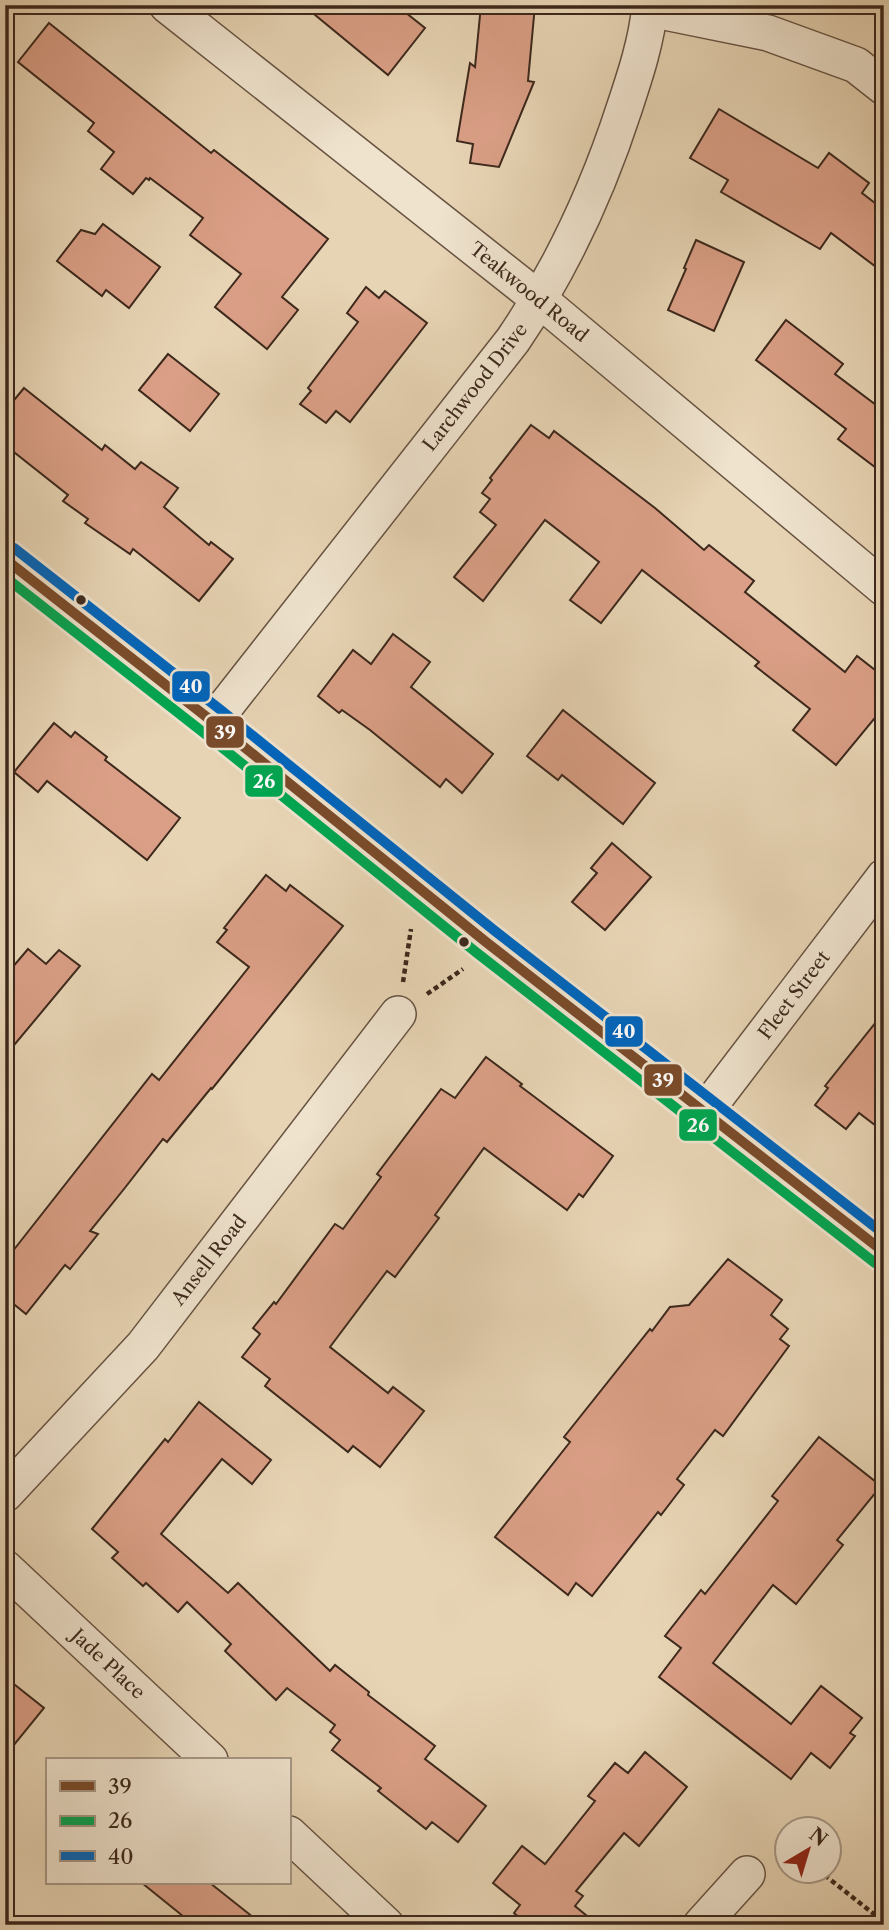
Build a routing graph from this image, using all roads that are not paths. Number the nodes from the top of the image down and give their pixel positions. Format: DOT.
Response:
graph roads {
  1 [pos="167,5"];
  2 [pos="650,7"];
  3 [pos="884,87"];
  4 [pos="540,300"];
  5 [pos="5,559"];
  6 [pos="884,587"];
  7 [pos="213,722"];
  8 [pos="884,877"];
  9 [pos="398,1014"];
  10 [pos="704,1114"];
  11 [pos="884,1252"];
  12 [pos="5,1494"];
  13 [pos="5,1568"];
  14 [pos="208,1758"];
  15 [pos="290,1835"];
  16 [pos="747,1874"];
  17 [pos="386,1925"];
  18 [pos="701,1925"];
  1 -- 4 [label="street, Teakwood Road"];
  2 -- 3 [label="street"];
  2 -- 4 [label="street, Larchwood Drive"];
  4 -- 6 [label="street, Teakwood Road"];
  4 -- 7 [label="street, Larchwood Drive"];
  5 -- 7 [label="main road"];
  7 -- 10 [label="main road"];
  8 -- 10 [label="street, Fleet Street"];
  9 -- 12 [label="street, Ansell Road"];
  10 -- 11 [label="main road"];
  13 -- 14 [label="street, Jade Place"];
  15 -- 17 [label="street"];
  16 -- 18 [label="street"];
}
